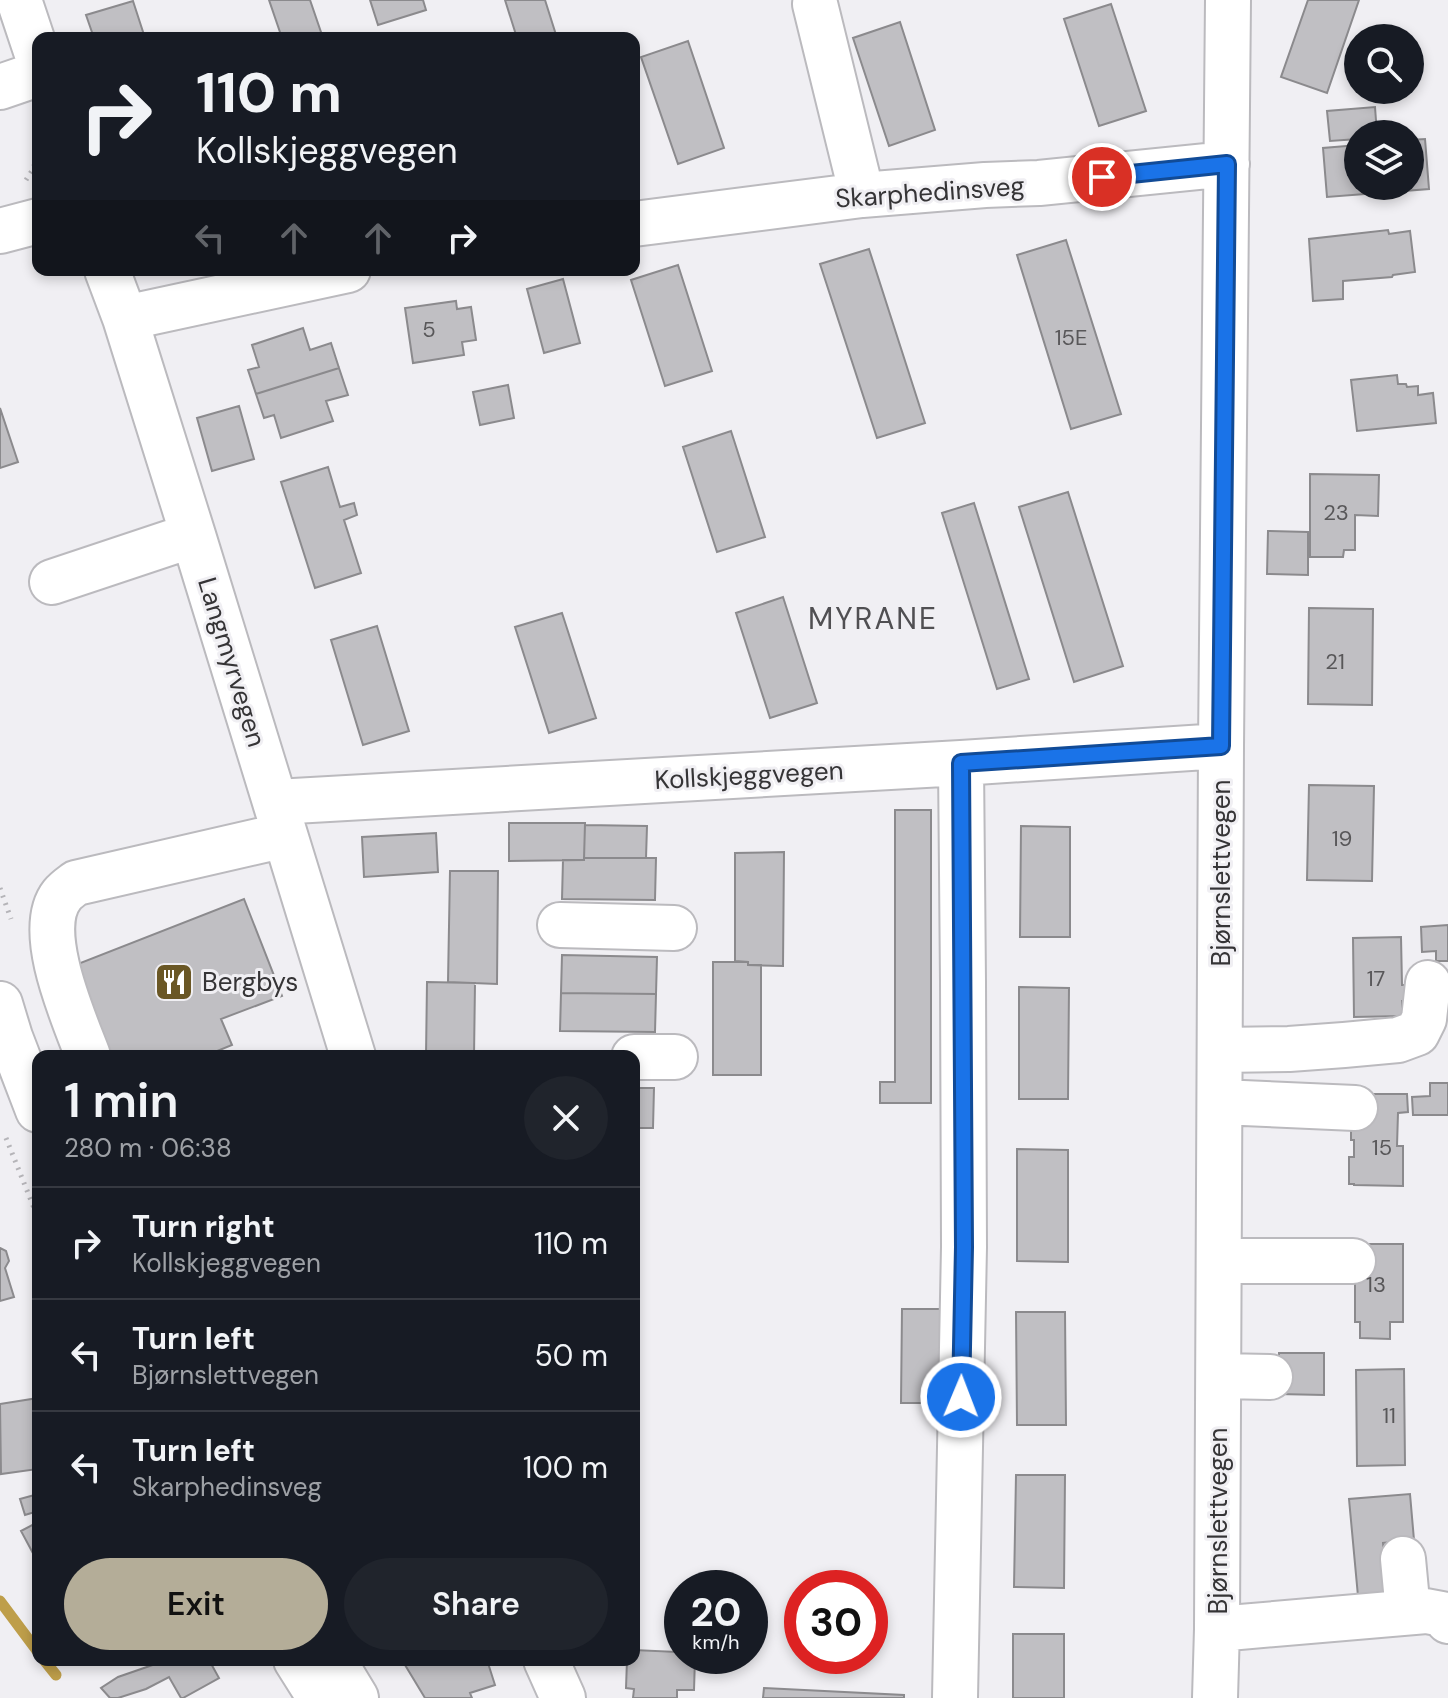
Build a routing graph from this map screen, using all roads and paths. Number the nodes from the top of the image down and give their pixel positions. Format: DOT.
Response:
graph roads {
  1 [pos="19,0"];
  2 [pos="1228,0"];
  3 [pos="815,4"];
  4 [pos="32,39"];
  5 [pos="32,76"];
  6 [pos="0,87"];
  7 [pos="1227,164"];
  8 [pos="862,195"];
  9 [pos="32,223"];
  10 [pos="640,223"];
  11 [pos="0,231"];
  12 [pos="109,276"];
  13 [pos="320,276"];
  14 [pos="125,318"];
  15 [pos="193,535"];
  16 [pos="52,582"];
  17 [pos="1221,746"];
  18 [pos="961,763"];
  19 [pos="280,818"];
  20 [pos="560,925"];
  21 [pos="674,928"];
  22 [pos="1428,983"];
  23 [pos="3,1019"];
  24 [pos="86,1050"];
  25 [pos="351,1050"];
  26 [pos="1220,1050"];
  27 [pos="1220,1102"];
  28 [pos="1355,1108"];
  29 [pos="22,1123"];
  30 [pos="32,1182"];
  31 [pos="1219,1261"];
  32 [pos="1353,1261"];
  33 [pos="1219,1376"];
  34 [pos="1270,1377"];
  35 [pos="1403,1559"];
  36 [pos="1428,1617"];
  37 [pos="1217,1629"];
  38 [pos="300,1666"];
  39 [pos="337,1666"];
  40 [pos="549,1666"];
  41 [pos="320,1698"];
  42 [pos="356,1698"];
  43 [pos="563,1698"];
  44 [pos="955,1698"];
  45 [pos="1215,1698"];
  1 -- 4 [label="street"];
  2 -- 7 [label="street, Bjørnslettvegen"];
  3 -- 8 [label="street"];
  5 -- 6 [label="street"];
  7 -- 8 [label="street, Skarphedinsveg"];
  7 -- 17 [label="street, Bjørnslettvegen"];
  8 -- 10 [label="street, Skarphedinsveg"];
  9 -- 11 [label="street"];
  12 -- 14 [label="street, Langmyrvegen"];
  13 -- 14 [label="street"];
  14 -- 15 [label="street, Langmyrvegen"];
  15 -- 16 [label="street"];
  15 -- 19 [label="street, Langmyrvegen"];
  17 -- 18 [label="street, Kollskjeggvegen"];
  17 -- 26 [label="street, Bjørnslettvegen"];
  18 -- 19 [label="street, Kollskjeggvegen"];
  18 -- 44 [label="street"];
  19 -- 24 [label="street, Kollskjeggvegen"];
  19 -- 25 [label="street, Langmyrvegen"];
  20 -- 21 [label="street"];
  22 -- 26 [label="street"];
  23 -- 29 [label="street"];
  26 -- 27 [label="street, Bjørnslettvegen"];
  27 -- 28 [label="street"];
  27 -- 31 [label="street, Bjørnslettvegen"];
  29 -- 30 [label="path"];
  31 -- 32 [label="street"];
  31 -- 33 [label="street, Bjørnslettvegen"];
  33 -- 34 [label="street"];
  33 -- 37 [label="street, Bjørnslettvegen"];
  35 -- 36 [label="street"];
  36 -- 37 [label="street"];
  37 -- 45 [label="street, Bjørnslettvegen"];
  38 -- 41 [label="street"];
  39 -- 42 [label="street"];
  40 -- 43 [label="street"];
}
